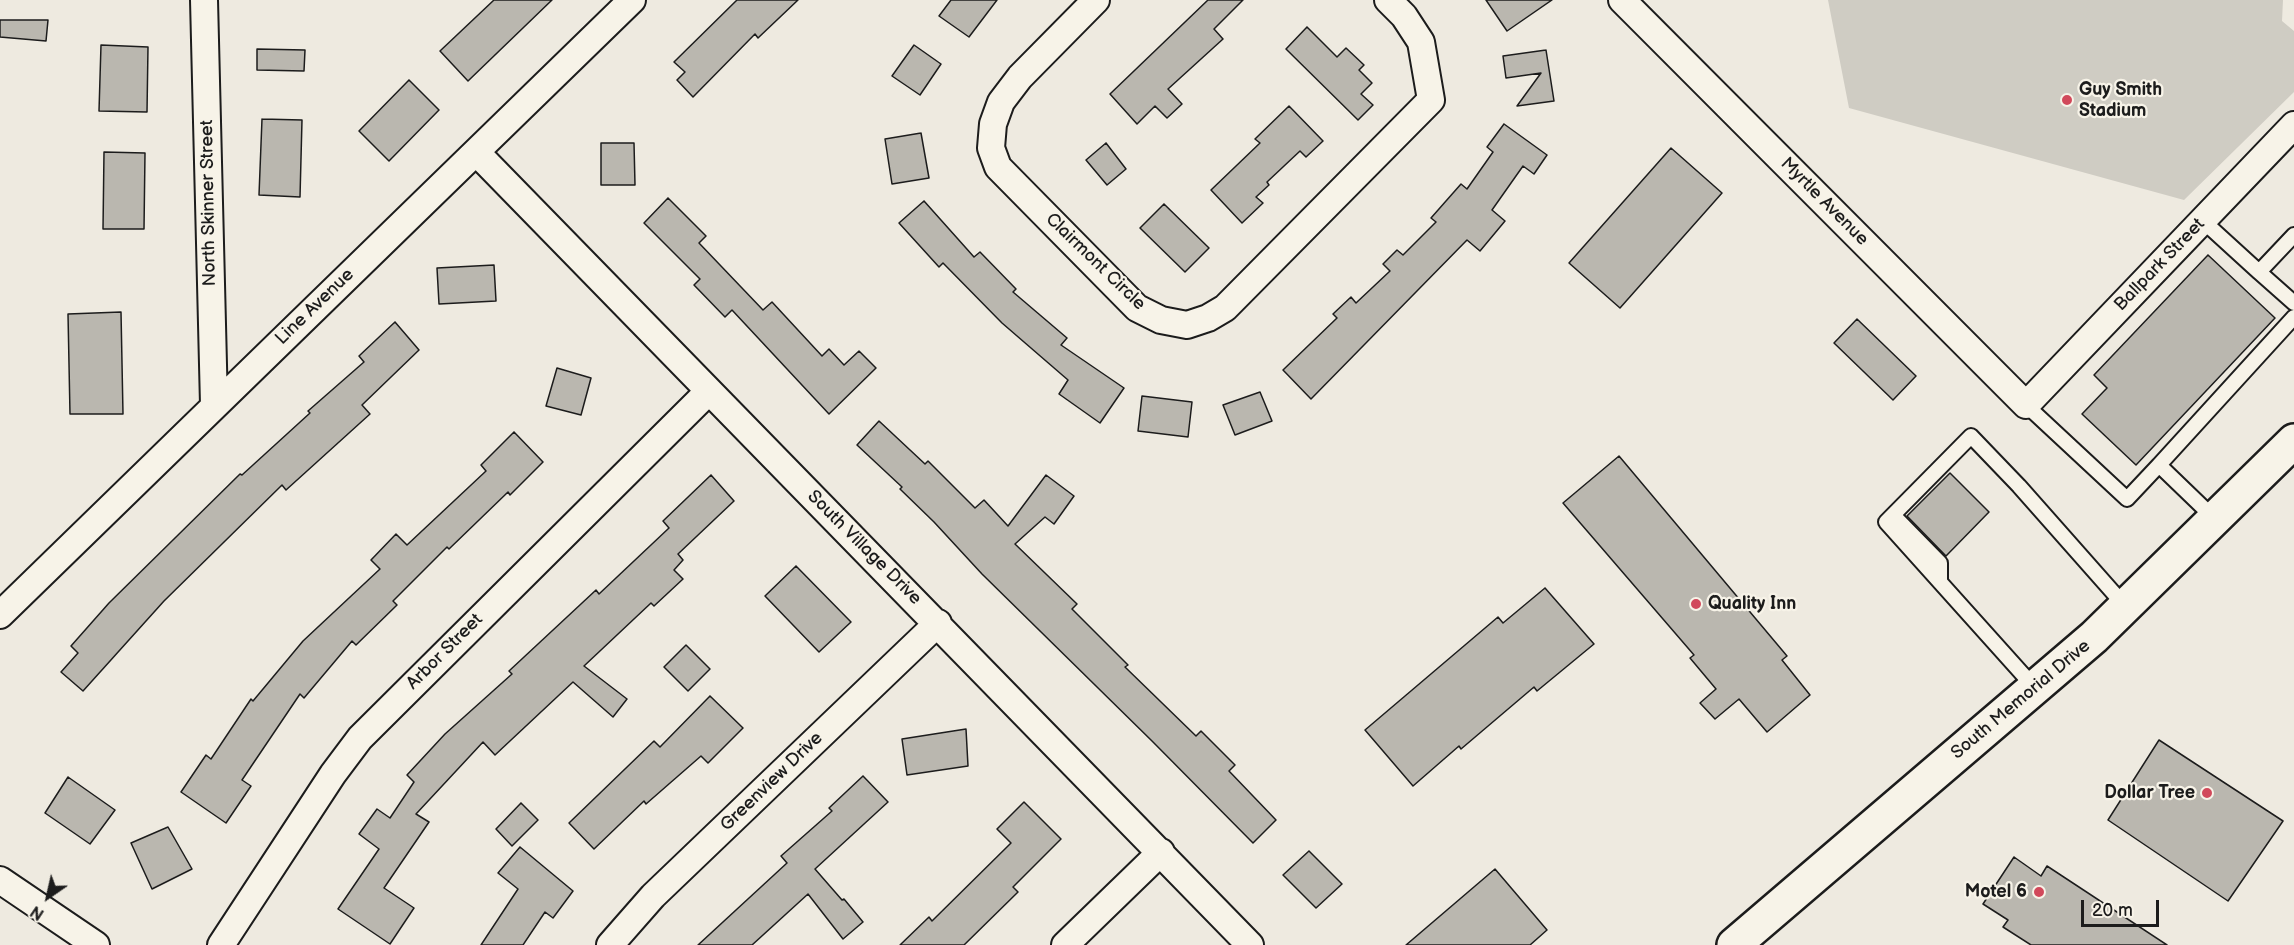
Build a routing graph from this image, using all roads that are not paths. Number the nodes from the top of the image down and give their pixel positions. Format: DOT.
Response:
graph roads {
  1 [pos="204,0"];
  2 [pos="632,0"];
  3 [pos="1096,0"];
  4 [pos="1388,0"];
  5 [pos="1622,0"];
  6 [pos="2294,124"];
  7 [pos="476,152"];
  8 [pos="2202,220"];
  9 [pos="2294,235"];
  10 [pos="2259,272"];
  11 [pos="2294,303"];
  12 [pos="2294,317"];
  13 [pos="709,392"];
  14 [pos="214,405"];
  15 [pos="2026,405"];
  16 [pos="2294,441"];
  17 [pos="2160,465"];
  18 [pos="2215,519"];
  19 [pos="2126,607"];
  20 [pos="0,615"];
  21 [pos="938,622"];
  22 [pos="2035,688"];
  23 [pos="1161,852"];
  24 [pos="0,880"];
  25 [pos="96,945"];
  26 [pos="221,945"];
  27 [pos="610,945"];
  28 [pos="1065,945"];
  29 [pos="1250,945"];
  30 [pos="1734,945"];
  1 -- 14 [label="street, North Skinner Street"];
  2 -- 7 [label="street, Line Avenue"];
  3 -- 4 [label="street, Clairmont Circle"];
  5 -- 15 [label="street, Myrtle Avenue"];
  6 -- 8 [label="street, Ballpark Street"];
  7 -- 13 [label="street, South Village Drive"];
  7 -- 14 [label="street, Line Avenue"];
  8 -- 10 [label="lane"];
  8 -- 15 [label="street, Ballpark Street"];
  9 -- 10 [label="lane"];
  10 -- 11 [label="lane"];
  12 -- 17 [label="lane"];
  13 -- 21 [label="street, South Village Drive"];
  13 -- 26 [label="street, Arbor Street"];
  14 -- 20 [label="street, Line Avenue"];
  15 -- 17 [label="lane"];
  16 -- 18 [label="main road, South Memorial Drive"];
  17 -- 18 [label="lane"];
  18 -- 19 [label="main road, South Memorial Drive"];
  19 -- 22 [label="main road, South Memorial Drive"];
  19 -- 22 [label="lane"];
  21 -- 23 [label="street, South Village Drive"];
  21 -- 27 [label="street, Greenview Drive"];
  22 -- 30 [label="main road, South Memorial Drive"];
  23 -- 28 [label="street"];
  23 -- 29 [label="street, South Village Drive"];
  24 -- 25 [label="street"];
}
